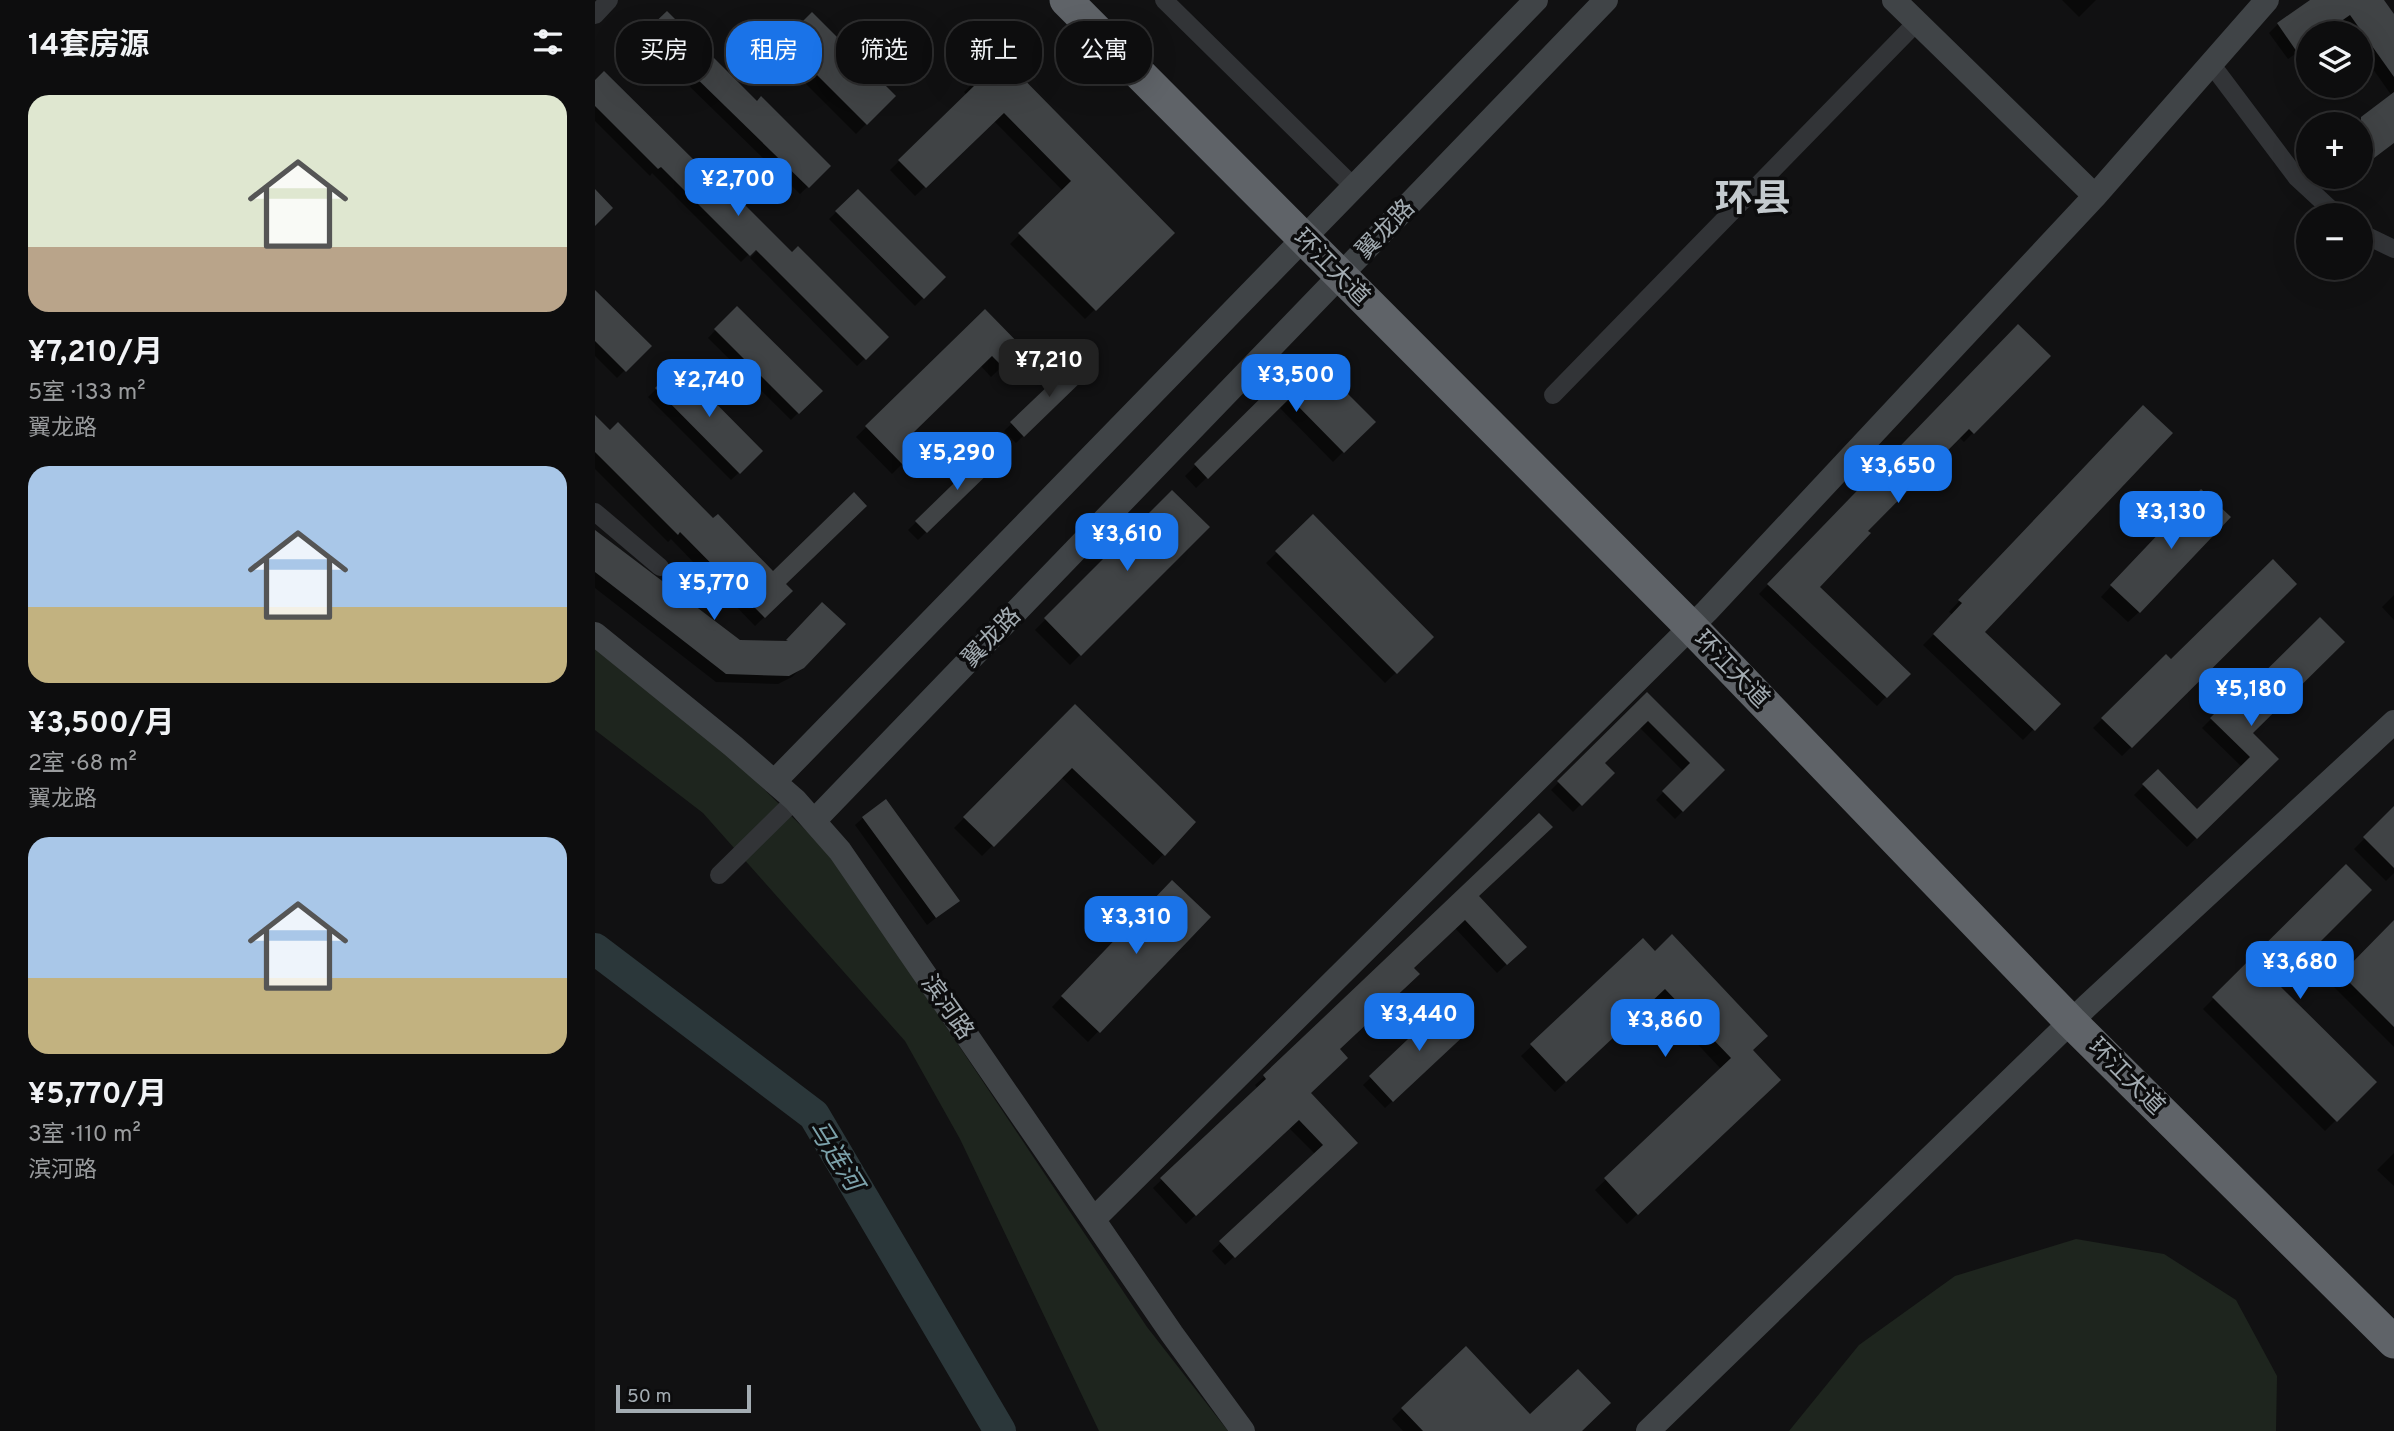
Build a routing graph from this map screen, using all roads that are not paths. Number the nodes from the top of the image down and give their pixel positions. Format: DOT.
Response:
graph roads {
  1 [pos="609,0"];
  2 [pos="1066,0"];
  3 [pos="1097,0"];
  4 [pos="1164,0"];
  5 [pos="1536,0"];
  6 [pos="1606,0"];
  7 [pos="1894,0"];
  8 [pos="2267,0"];
  9 [pos="595,15"];
  10 [pos="1917,22"];
  11 [pos="2212,65"];
  12 [pos="1354,187"];
  13 [pos="2095,196"];
  14 [pos="2324,203"];
  15 [pos="1311,231"];
  16 [pos="2373,239"];
  17 [pos="2394,249"];
  18 [pos="1348,268"];
  19 [pos="1553,395"];
  20 [pos="595,512"];
  21 [pos="660,567"];
  22 [pos="1699,619"];
  23 [pos="595,634"];
  24 [pos="2394,722"];
  25 [pos="774,782"];
  26 [pos="795,800"];
  27 [pos="814,821"];
  28 [pos="719,876"];
  29 [pos="2079,1014"];
  30 [pos="1094,1219"];
  31 [pos="2394,1311"];
  32 [pos="2394,1342"];
  33 [pos="1243,1431"];
  34 [pos="1648,1431"];
  1 -- 9 [label="street"];
  2 -- 15 [label="highway, 环江大道"];
  3 -- 15 [label="highway, 环江大道"];
  4 -- 12 [label="street"];
  5 -- 12 [label="main road"];
  6 -- 18 [label="main road, 翼龙路"];
  7 -- 10 [label="main road"];
  8 -- 11 [label="main road"];
  10 -- 13 [label="main road"];
  10 -- 19 [label="street"];
  11 -- 13 [label="main road"];
  11 -- 14 [label="street"];
  12 -- 15 [label="main road"];
  13 -- 22 [label="main road"];
  15 -- 18 [label="highway, 环江大道"];
  15 -- 25 [label="main road"];
  16 -- 17 [label="street"];
  18 -- 22 [label="highway, 环江大道"];
  18 -- 27 [label="main road, 翼龙路"];
  20 -- 21 [label="street"];
  22 -- 29 [label="highway, 环江大道"];
  22 -- 30 [label="main road"];
  23 -- 25 [label="main road, 滨河路"];
  24 -- 29 [label="main road"];
  25 -- 26 [label="main road, 滨河路"];
  26 -- 27 [label="main road, 滨河路"];
  26 -- 28 [label="street"];
  27 -- 30 [label="main road, 滨河路"];
  29 -- 31 [label="highway, 环江大道"];
  29 -- 32 [label="highway, 环江大道"];
  29 -- 34 [label="main road"];
  30 -- 33 [label="main road, 滨河路"];
}
